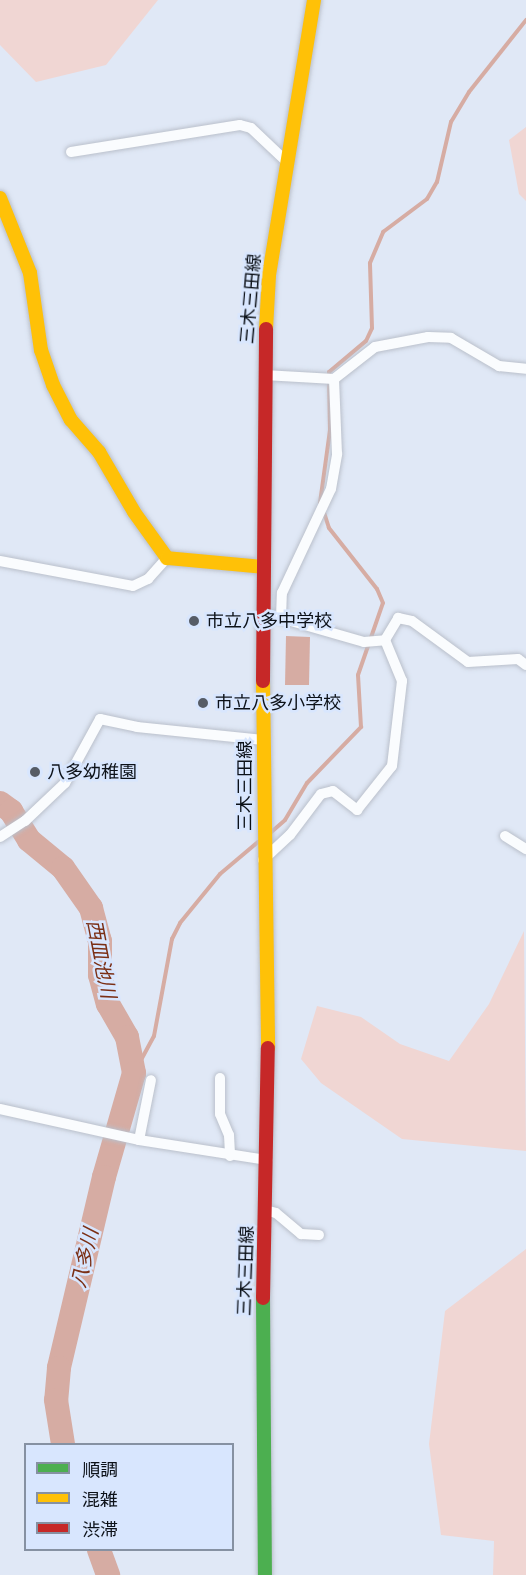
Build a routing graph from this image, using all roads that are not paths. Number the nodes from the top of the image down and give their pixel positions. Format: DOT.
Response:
graph roads {
  1 [pos="314,0"];
  2 [pos="71,152"];
  3 [pos="288,162"];
  4 [pos="0,198"];
  5 [pos="526,369"];
  6 [pos="264,375"];
  7 [pos="334,379"];
  8 [pos="167,558"];
  9 [pos="0,561"];
  10 [pos="264,567"];
  11 [pos="262,613"];
  12 [pos="281,618"];
  13 [pos="385,640"];
  14 [pos="526,665"];
  15 [pos="263,740"];
  16 [pos="505,836"];
  17 [pos="0,837"];
  18 [pos="526,849"];
  19 [pos="263,855"];
  20 [pos="220,1078"];
  21 [pos="151,1080"];
  22 [pos="0,1109"];
  23 [pos="135,1139"];
  24 [pos="230,1156"];
  25 [pos="267,1161"];
  26 [pos="266,1210"];
  27 [pos="319,1235"];
  28 [pos="265,1575"];
  1 -- 3 [label="main road, 三木三田線"];
  2 -- 3 [label="street"];
  3 -- 6 [label="main road, 三木三田線"];
  4 -- 8 [label="main road"];
  5 -- 7 [label="street"];
  6 -- 7 [label="street"];
  6 -- 10 [label="main road, 三木三田線"];
  7 -- 12 [label="street"];
  8 -- 9 [label="street"];
  8 -- 10 [label="main road"];
  10 -- 11 [label="main road, 三木三田線"];
  11 -- 12 [label="street"];
  11 -- 15 [label="main road, 三木三田線"];
  12 -- 13 [label="street"];
  13 -- 14 [label="street"];
  13 -- 19 [label="street"];
  15 -- 17 [label="street"];
  15 -- 19 [label="main road, 三木三田線"];
  16 -- 18 [label="street"];
  19 -- 25 [label="main road, 三木三田線"];
  20 -- 24 [label="street"];
  21 -- 23 [label="street"];
  22 -- 23 [label="street"];
  23 -- 24 [label="street"];
  24 -- 25 [label="street"];
  25 -- 26 [label="main road, 三木三田線"];
  26 -- 27 [label="street"];
  26 -- 28 [label="main road, 三木三田線"];
}
